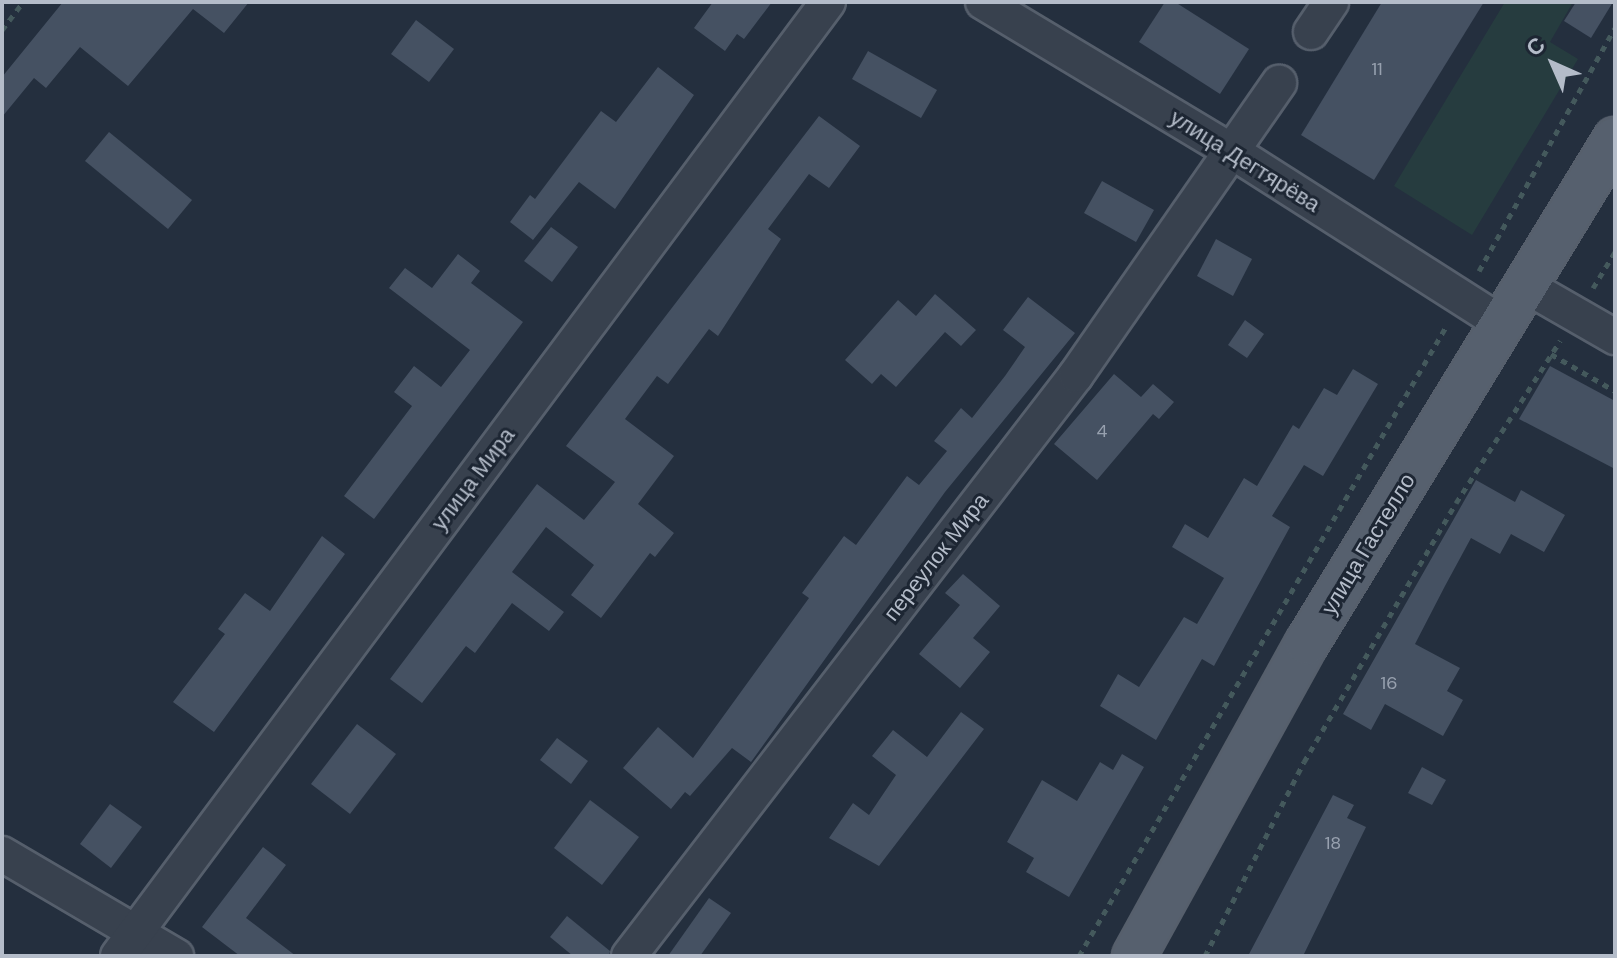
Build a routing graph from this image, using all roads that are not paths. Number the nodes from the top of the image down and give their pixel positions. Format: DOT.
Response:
graph roads {
  1 [pos="828,2"];
  2 [pos="983,2"];
  3 [pos="1331,2"];
  4 [pos="1311,32"];
  5 [pos="1279,83"];
  6 [pos="1615,139"];
  7 [pos="1233,152"];
  8 [pos="1526,286"];
  9 [pos="1503,324"];
  10 [pos="1615,337"];
  11 [pos="2,854"];
  12 [pos="127,944"];
  13 [pos="176,956"];
  14 [pos="629,956"];
  15 [pos="1134,956"];
  1 -- 12 [label="street, улица Мира"];
  2 -- 7 [label="street, улица Дегтярёва"];
  3 -- 4 [label="street"];
  5 -- 7 [label="street, переулок Мира"];
  6 -- 8 [label="main road, улица Гастелло"];
  7 -- 9 [label="street, улица Дегтярёва"];
  7 -- 14 [label="street, переулок Мира"];
  8 -- 9 [label="main road, улица Гастелло"];
  8 -- 10 [label="street"];
  9 -- 15 [label="main road, улица Гастелло"];
  11 -- 12 [label="street"];
  12 -- 13 [label="street"];
}
